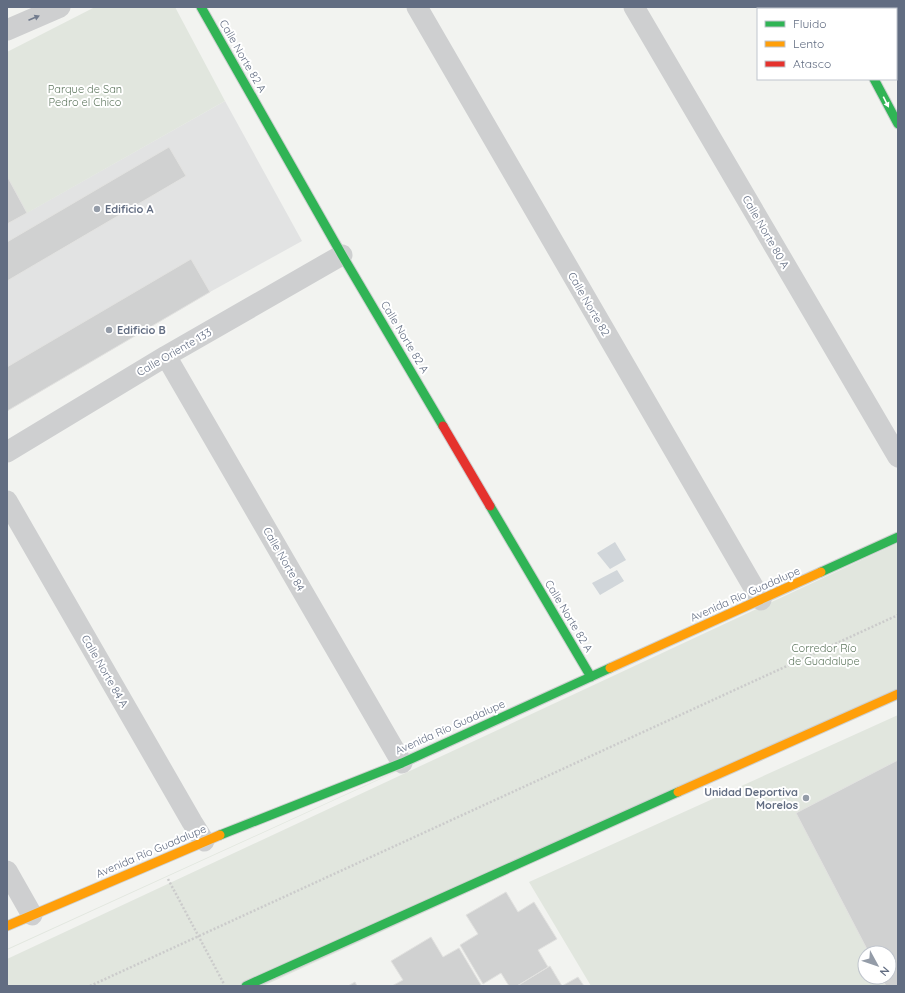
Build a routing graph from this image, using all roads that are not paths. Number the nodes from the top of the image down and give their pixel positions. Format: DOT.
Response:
graph roads {
  1 [pos="60,7"];
  2 [pos="201,7"];
  3 [pos="417,7"];
  4 [pos="634,7"];
  5 [pos="7,30"];
  6 [pos="875,80"];
  7 [pos="898,124"];
  8 [pos="342,255"];
  9 [pos="166,356"];
  10 [pos="7,452"];
  11 [pos="898,458"];
  12 [pos="7,501"];
  13 [pos="898,537"];
  14 [pos="761,600"];
  15 [pos="591,676"];
  16 [pos="898,694"];
  17 [pos="402,763"];
  18 [pos="204,841"];
  19 [pos="7,870"];
  20 [pos="32,915"];
  21 [pos="7,926"];
  22 [pos="257,984"];
  5 -- 1 [label="street, one-way"];
  2 -- 8 [label="street, Calle Norte 82 A"];
  3 -- 14 [label="street, Calle Norte 82"];
  4 -- 11 [label="street, Calle Norte 80 A"];
  6 -- 7 [label="street, one-way"];
  8 -- 9 [label="street, Calle Oriente 133"];
  8 -- 15 [label="street, Calle Norte 82 A"];
  9 -- 10 [label="street, Calle Oriente 133"];
  9 -- 17 [label="street, Calle Norte 84"];
  12 -- 18 [label="street, Calle Norte 84 A"];
  13 -- 14 [label="street, Avenida Río Guadalupe"];
  14 -- 15 [label="street, Avenida Río Guadalupe"];
  15 -- 17 [label="street, Avenida Río Guadalupe"];
  16 -- 22 [label="street"];
  17 -- 18 [label="street, Avenida Río Guadalupe"];
  18 -- 20 [label="street, Avenida Río Guadalupe"];
  19 -- 20 [label="street"];
  20 -- 21 [label="street, Avenida Río Guadalupe"];
}
